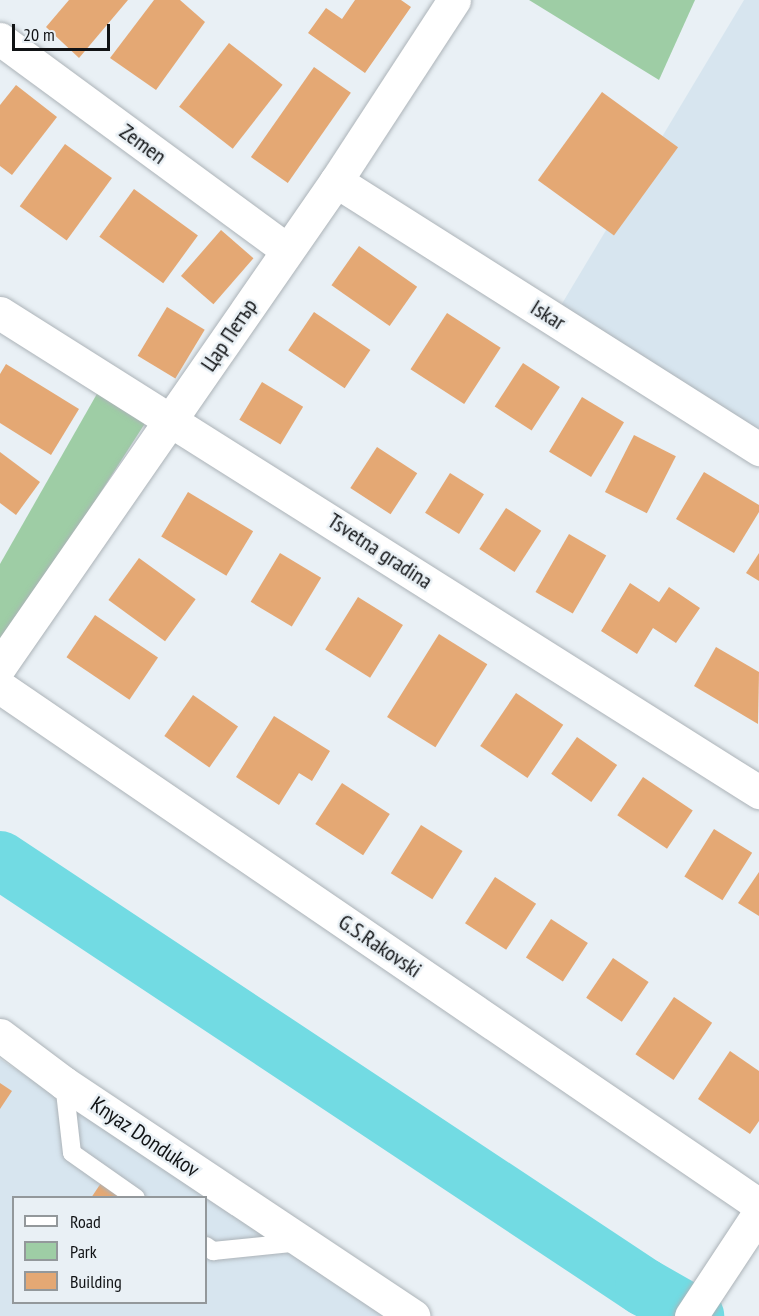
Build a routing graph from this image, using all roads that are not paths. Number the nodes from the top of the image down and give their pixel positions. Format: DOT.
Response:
graph roads {
  1 [pos="454,0"];
  2 [pos="0,39"];
  3 [pos="336,181"];
  4 [pos="286,249"];
  5 [pos="0,313"];
  6 [pos="173,419"];
  7 [pos="759,449"];
  8 [pos="0,666"];
  9 [pos="0,687"];
  10 [pos="759,792"];
  11 [pos="0,1035"];
  12 [pos="64,1083"];
  13 [pos="135,1196"];
  14 [pos="759,1205"];
  15 [pos="759,1213"];
  16 [pos="303,1242"];
  17 [pos="207,1247"];
  18 [pos="413,1316"];
  19 [pos="691,1316"];
  1 -- 3 [label="street, Цар Петър"];
  2 -- 4 [label="street, Zemen"];
  3 -- 4 [label="street, Цар Петър"];
  3 -- 7 [label="street, Iskar"];
  4 -- 6 [label="street, Цар Петър"];
  5 -- 6 [label="street, Tsvetna gradina"];
  6 -- 8 [label="street, Цар Петър"];
  6 -- 10 [label="street, Tsvetna gradina"];
  9 -- 14 [label="street, G.S.Rakovski"];
  11 -- 12 [label="street, Knyaz Dondukov"];
  12 -- 13 [label="lane"];
  12 -- 16 [label="street, Knyaz Dondukov"];
  15 -- 19 [label="street"];
  16 -- 17 [label="lane"];
  16 -- 18 [label="street, Knyaz Dondukov"];
}
